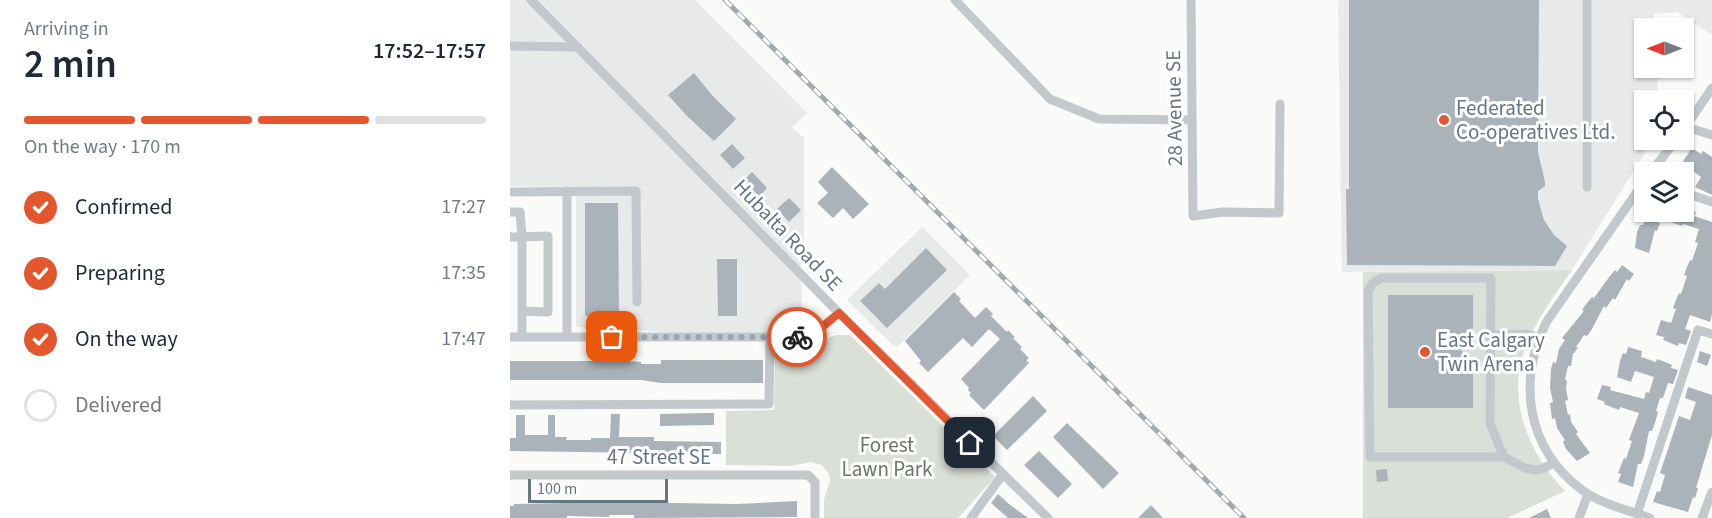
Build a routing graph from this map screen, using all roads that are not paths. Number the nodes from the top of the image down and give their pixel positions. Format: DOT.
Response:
graph roads {
  1 [pos="531,0"];
  2 [pos="955,0"];
  3 [pos="971,0"];
  4 [pos="1191,0"];
  5 [pos="1587,0"];
  6 [pos="964,9"];
  7 [pos="510,46"];
  8 [pos="578,47"];
  9 [pos="1712,88"];
  10 [pos="1280,104"];
  11 [pos="1694,114"];
  12 [pos="1192,120"];
  13 [pos="1694,131"];
  14 [pos="1712,135"];
  15 [pos="1668,150"];
  16 [pos="1659,162"];
  17 [pos="1587,187"];
  18 [pos="567,191"];
  19 [pos="510,192"];
  20 [pos="1634,196"];
  21 [pos="1694,196"];
  22 [pos="1712,202"];
  23 [pos="510,212"];
  24 [pos="510,237"];
  25 [pos="522,237"];
  26 [pos="637,302"];
  27 [pos="522,311"];
  28 [pos="839,313"];
  29 [pos="1492,334"];
  30 [pos="1712,334"];
  31 [pos="510,337"];
  32 [pos="522,337"];
  33 [pos="567,337"];
  34 [pos="770,338"];
  35 [pos="1539,338"];
  36 [pos="510,405"];
  37 [pos="1504,457"];
  38 [pos="1554,463"];
  39 [pos="1003,474"];
  40 [pos="510,475"];
  41 [pos="1712,492"];
  42 [pos="1588,494"];
  43 [pos="1637,514"];
  44 [pos="815,518"];
  45 [pos="971,518"];
  46 [pos="1048,518"];
  47 [pos="1579,518"];
  48 [pos="1650,518"];
  49 [pos="1702,518"];
  1 -- 8 [label="street, Hubalta Road SE"];
  2 -- 6 [label="street"];
  3 -- 6 [label="street"];
  4 -- 12 [label="street, 28 Avenue SE"];
  5 -- 17 [label="street"];
  6 -- 12 [label="street"];
  7 -- 8 [label="street"];
  8 -- 28 [label="street, Hubalta Road SE"];
  9 -- 11 [label="street"];
  10 -- 12 [label="street, 28 Avenue SE"];
  13 -- 14 [label="street"];
  15 -- 16 [label="street"];
  18 -- 19 [label="street"];
  18 -- 26 [label="street"];
  18 -- 33 [label="street"];
  20 -- 35 [label="street"];
  21 -- 22 [label="street"];
  23 -- 25 [label="street"];
  24 -- 25 [label="street"];
  25 -- 27 [label="street"];
  25 -- 27 [label="street"];
  27 -- 32 [label="street"];
  28 -- 34 [label="street"];
  28 -- 39 [label="street, Hubalta Road SE"];
  29 -- 35 [label="street"];
  29 -- 37 [label="street"];
  29 -- 37 [label="street"];
  30 -- 43 [label="street"];
  31 -- 32 [label="street"];
  32 -- 33 [label="street"];
  33 -- 34 [label="street"];
  34 -- 36 [label="street"];
  35 -- 38 [label="street"];
  37 -- 38 [label="street"];
  38 -- 42 [label="street"];
  39 -- 45 [label="street"];
  39 -- 46 [label="street, Hubalta Road SE"];
  40 -- 44 [label="street, 47 Street SE"];
  41 -- 49 [label="street"];
  42 -- 43 [label="street"];
  42 -- 47 [label="street"];
  43 -- 48 [label="street"];
}
